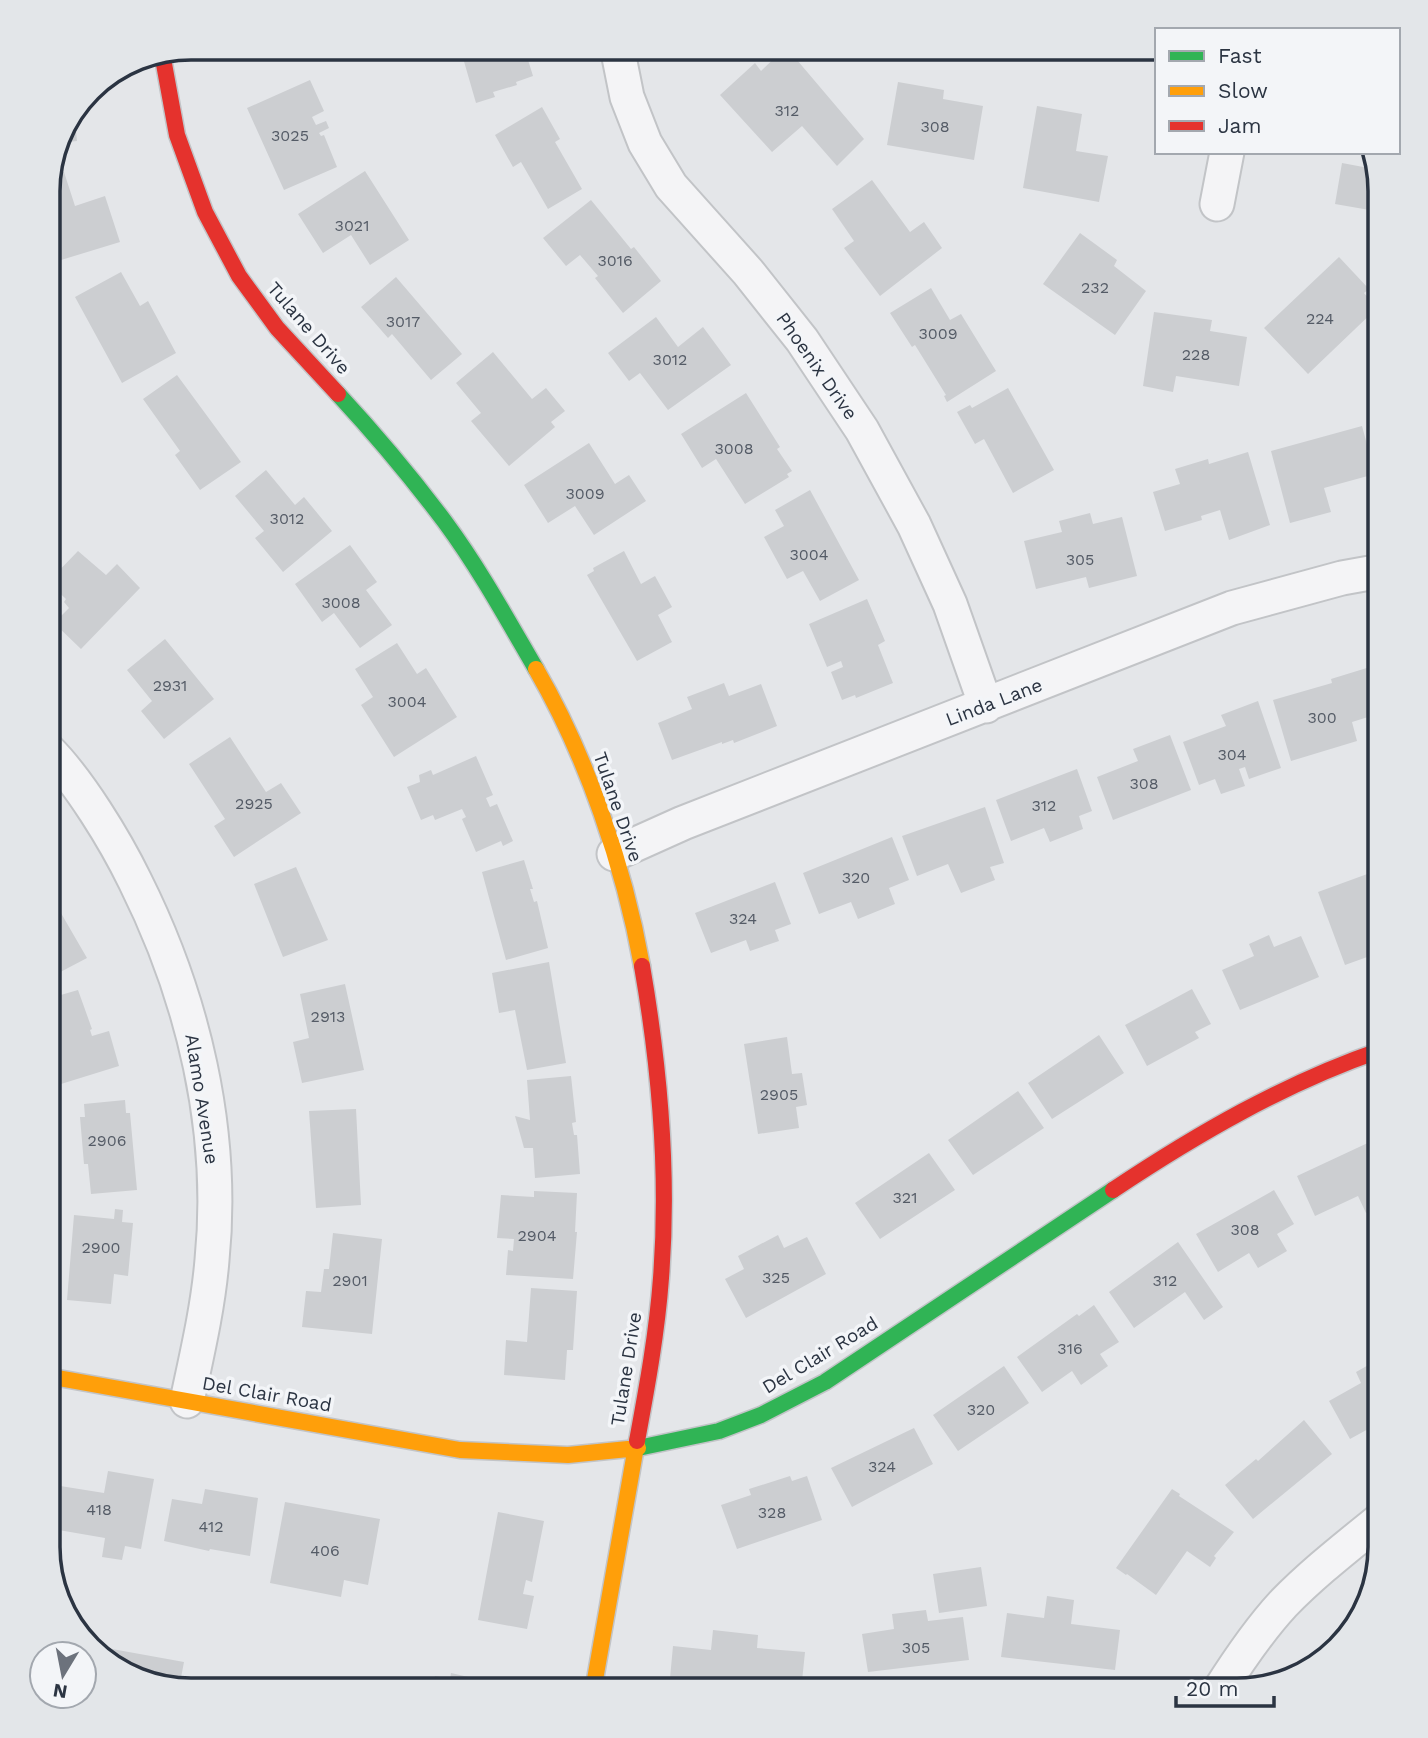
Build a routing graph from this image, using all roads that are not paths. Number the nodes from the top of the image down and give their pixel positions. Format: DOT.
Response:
graph roads {
  1 [pos="620,60"];
  2 [pos="164,62"];
  3 [pos="1227,154"];
  4 [pos="1217,204"];
  5 [pos="1368,573"];
  6 [pos="986,706"];
  7 [pos="60,764"];
  8 [pos="614,854"];
  9 [pos="1368,1054"];
  10 [pos="60,1378"];
  11 [pos="187,1401"];
  12 [pos="634,1449"];
  13 [pos="1368,1530"];
  14 [pos="595,1678"];
  15 [pos="1228,1678"];
  1 -- 6 [label="street, Phoenix Drive"];
  2 -- 8 [label="street, Tulane Drive"];
  3 -- 4 [label="street"];
  5 -- 6 [label="street, Linda Lane"];
  6 -- 8 [label="street, Linda Lane"];
  7 -- 11 [label="street, Alamo Avenue"];
  8 -- 12 [label="street, Tulane Drive"];
  9 -- 12 [label="street, Del Clair Road"];
  10 -- 11 [label="street, Del Clair Road"];
  11 -- 12 [label="street, Del Clair Road"];
  12 -- 14 [label="street, Tulane Drive"];
  13 -- 15 [label="street"];
}
